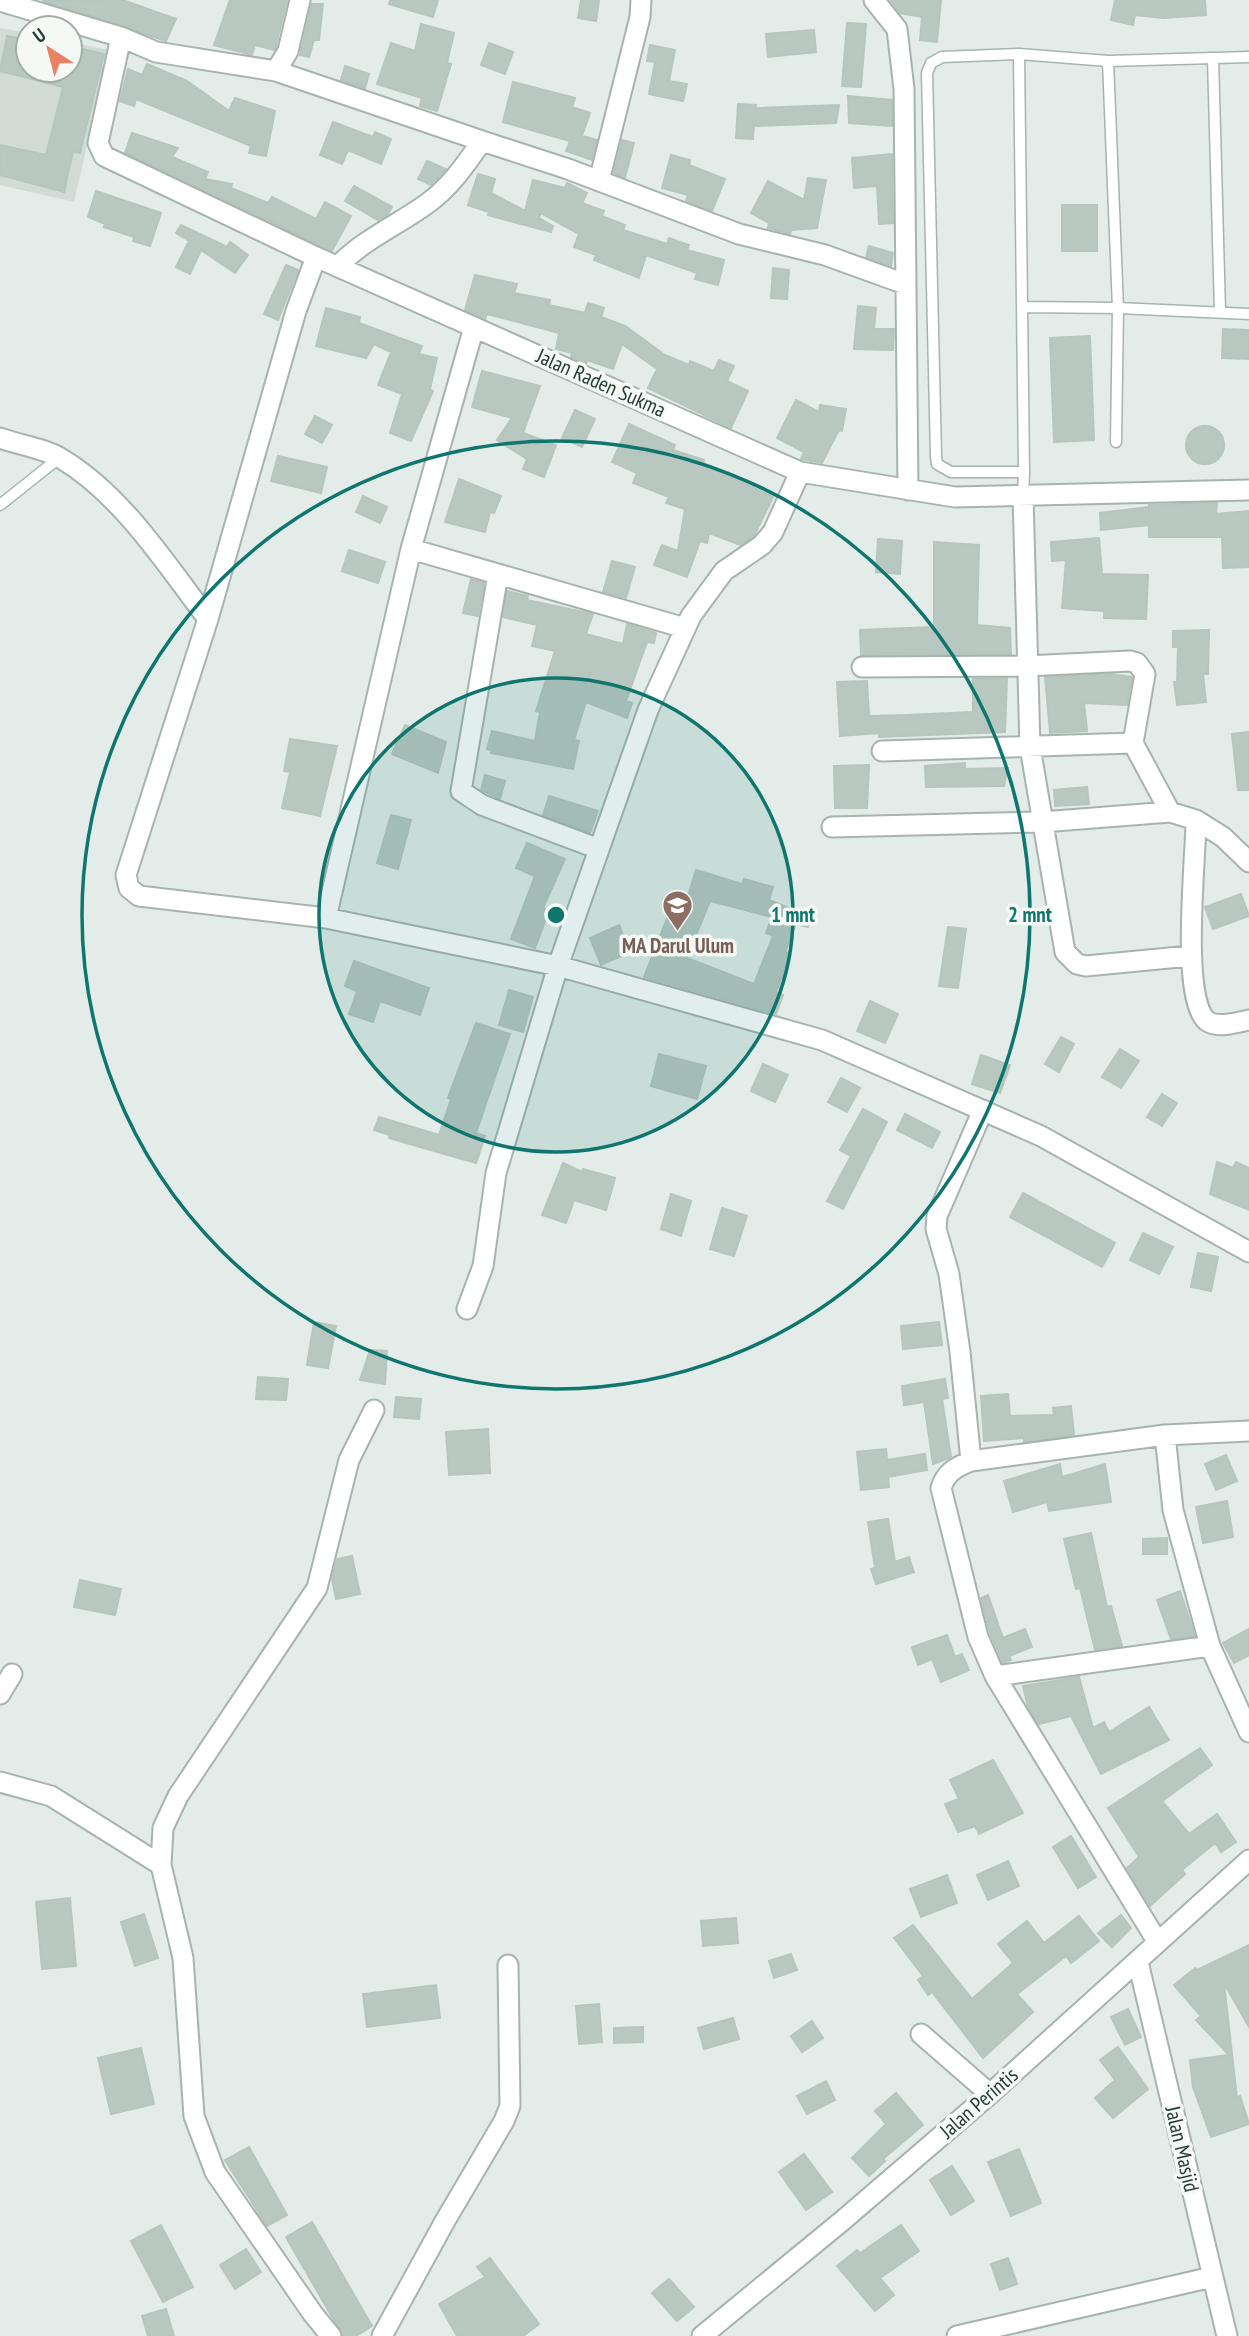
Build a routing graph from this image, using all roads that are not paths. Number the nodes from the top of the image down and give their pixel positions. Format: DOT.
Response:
graph roads {
  1 [pos="300,0"];
  2 [pos="641,0"];
  3 [pos="874,0"];
  4 [pos="0,2"];
  5 [pos="121,37"];
  6 [pos="1019,54"];
  7 [pos="1249,57"];
  8 [pos="1213,58"];
  9 [pos="1108,61"];
  10 [pos="275,71"];
  11 [pos="482,141"];
  12 [pos="599,181"];
  13 [pos="316,257"];
  14 [pos="338,266"];
  15 [pos="905,285"];
  16 [pos="1024,307"];
  17 [pos="1118,308"];
  18 [pos="1220,311"];
  19 [pos="1249,314"];
  20 [pos="474,327"];
  21 [pos="0,438"];
  22 [pos="1115,442"];
  23 [pos="59,458"];
  24 [pos="1024,471"];
  25 [pos="800,472"];
  26 [pos="908,490"];
  27 [pos="1249,490"];
  28 [pos="1023,496"];
  29 [pos="0,505"];
  30 [pos="411,549"];
  31 [pos="498,574"];
  32 [pos="208,619"];
  33 [pos="685,628"];
  34 [pos="1026,666"];
  35 [pos="862,667"];
  36 [pos="1133,743"];
  37 [pos="1030,747"];
  38 [pos="882,751"];
  39 [pos="1170,812"];
  40 [pos="1196,820"];
  41 [pos="1042,822"];
  42 [pos="832,827"];
  43 [pos="598,849"];
  44 [pos="1249,862"];
  45 [pos="326,918"];
  46 [pos="1190,956"];
  47 [pos="558,966"];
  48 [pos="1249,1020"];
  49 [pos="983,1110"];
  50 [pos="1249,1252"];
  51 [pos="467,1309"];
  52 [pos="374,1410"];
  53 [pos="1249,1431"];
  54 [pos="1165,1435"];
  55 [pos="971,1461"];
  56 [pos="1210,1646"];
  57 [pos="12,1674"];
  58 [pos="995,1676"];
  59 [pos="0,1694"];
  60 [pos="1249,1732"];
  61 [pos="0,1782"];
  62 [pos="1249,1860"];
  63 [pos="161,1865"];
  64 [pos="1157,1941"];
  65 [pos="1138,1962"];
  66 [pos="508,1965"];
  67 [pos="921,2034"];
  68 [pos="989,2094"];
  69 [pos="1212,2277"];
  70 [pos="331,2336"];
  71 [pos="382,2336"];
  72 [pos="702,2336"];
  73 [pos="957,2336"];
  74 [pos="1227,2336"];
  1 -- 10 [label="street"];
  2 -- 12 [label="street"];
  3 -- 15 [label="street"];
  4 -- 5 [label="street"];
  5 -- 10 [label="street"];
  5 -- 13 [label="street, Jalan Raden Sukma"];
  6 -- 9 [label="lane"];
  6 -- 16 [label="lane"];
  6 -- 24 [label="lane"];
  7 -- 8 [label="lane"];
  8 -- 9 [label="lane"];
  8 -- 18 [label="lane"];
  9 -- 17 [label="lane"];
  10 -- 11 [label="street"];
  11 -- 12 [label="street"];
  11 -- 14 [label="street"];
  12 -- 15 [label="street"];
  13 -- 14 [label="street, Jalan Raden Sukma"];
  13 -- 32 [label="street"];
  14 -- 20 [label="street, Jalan Raden Sukma"];
  15 -- 26 [label="street"];
  16 -- 17 [label="lane"];
  16 -- 24 [label="lane"];
  17 -- 18 [label="lane"];
  17 -- 22 [label="lane"];
  18 -- 19 [label="lane"];
  20 -- 25 [label="street, Jalan Raden Sukma"];
  20 -- 30 [label="street"];
  21 -- 23 [label="street"];
  23 -- 29 [label="lane"];
  23 -- 32 [label="street"];
  24 -- 28 [label="lane"];
  25 -- 26 [label="street, Jalan Raden Sukma"];
  25 -- 33 [label="street"];
  26 -- 28 [label="street, Jalan Raden Sukma"];
  27 -- 28 [label="street, Jalan Raden Sukma"];
  28 -- 34 [label="street"];
  30 -- 31 [label="street"];
  30 -- 45 [label="street"];
  31 -- 33 [label="street"];
  31 -- 43 [label="street"];
  32 -- 45 [label="street"];
  33 -- 43 [label="street"];
  34 -- 35 [label="street"];
  34 -- 36 [label="street"];
  34 -- 37 [label="street"];
  36 -- 37 [label="street"];
  36 -- 39 [label="street"];
  37 -- 38 [label="street"];
  37 -- 41 [label="street"];
  39 -- 40 [label="street"];
  39 -- 41 [label="street"];
  40 -- 44 [label="street"];
  40 -- 46 [label="street"];
  41 -- 42 [label="street"];
  41 -- 46 [label="street"];
  43 -- 47 [label="street"];
  45 -- 47 [label="street"];
  46 -- 48 [label="street"];
  47 -- 49 [label="street"];
  47 -- 51 [label="street"];
  49 -- 50 [label="street"];
  49 -- 55 [label="street"];
  52 -- 63 [label="street"];
  53 -- 54 [label="street"];
  54 -- 55 [label="street"];
  54 -- 56 [label="street"];
  55 -- 58 [label="street"];
  56 -- 58 [label="street"];
  56 -- 60 [label="street"];
  57 -- 59 [label="street"];
  58 -- 64 [label="street"];
  61 -- 63 [label="street"];
  62 -- 64 [label="street, Jalan Perintis"];
  63 -- 70 [label="street"];
  64 -- 65 [label="street, Jalan Perintis"];
  65 -- 68 [label="street, Jalan Perintis"];
  65 -- 69 [label="street, Jalan Masjid"];
  66 -- 71 [label="street"];
  67 -- 68 [label="street"];
  68 -- 72 [label="street, Jalan Perintis"];
  69 -- 73 [label="street"];
  69 -- 74 [label="street, Jalan Masjid"];
}
